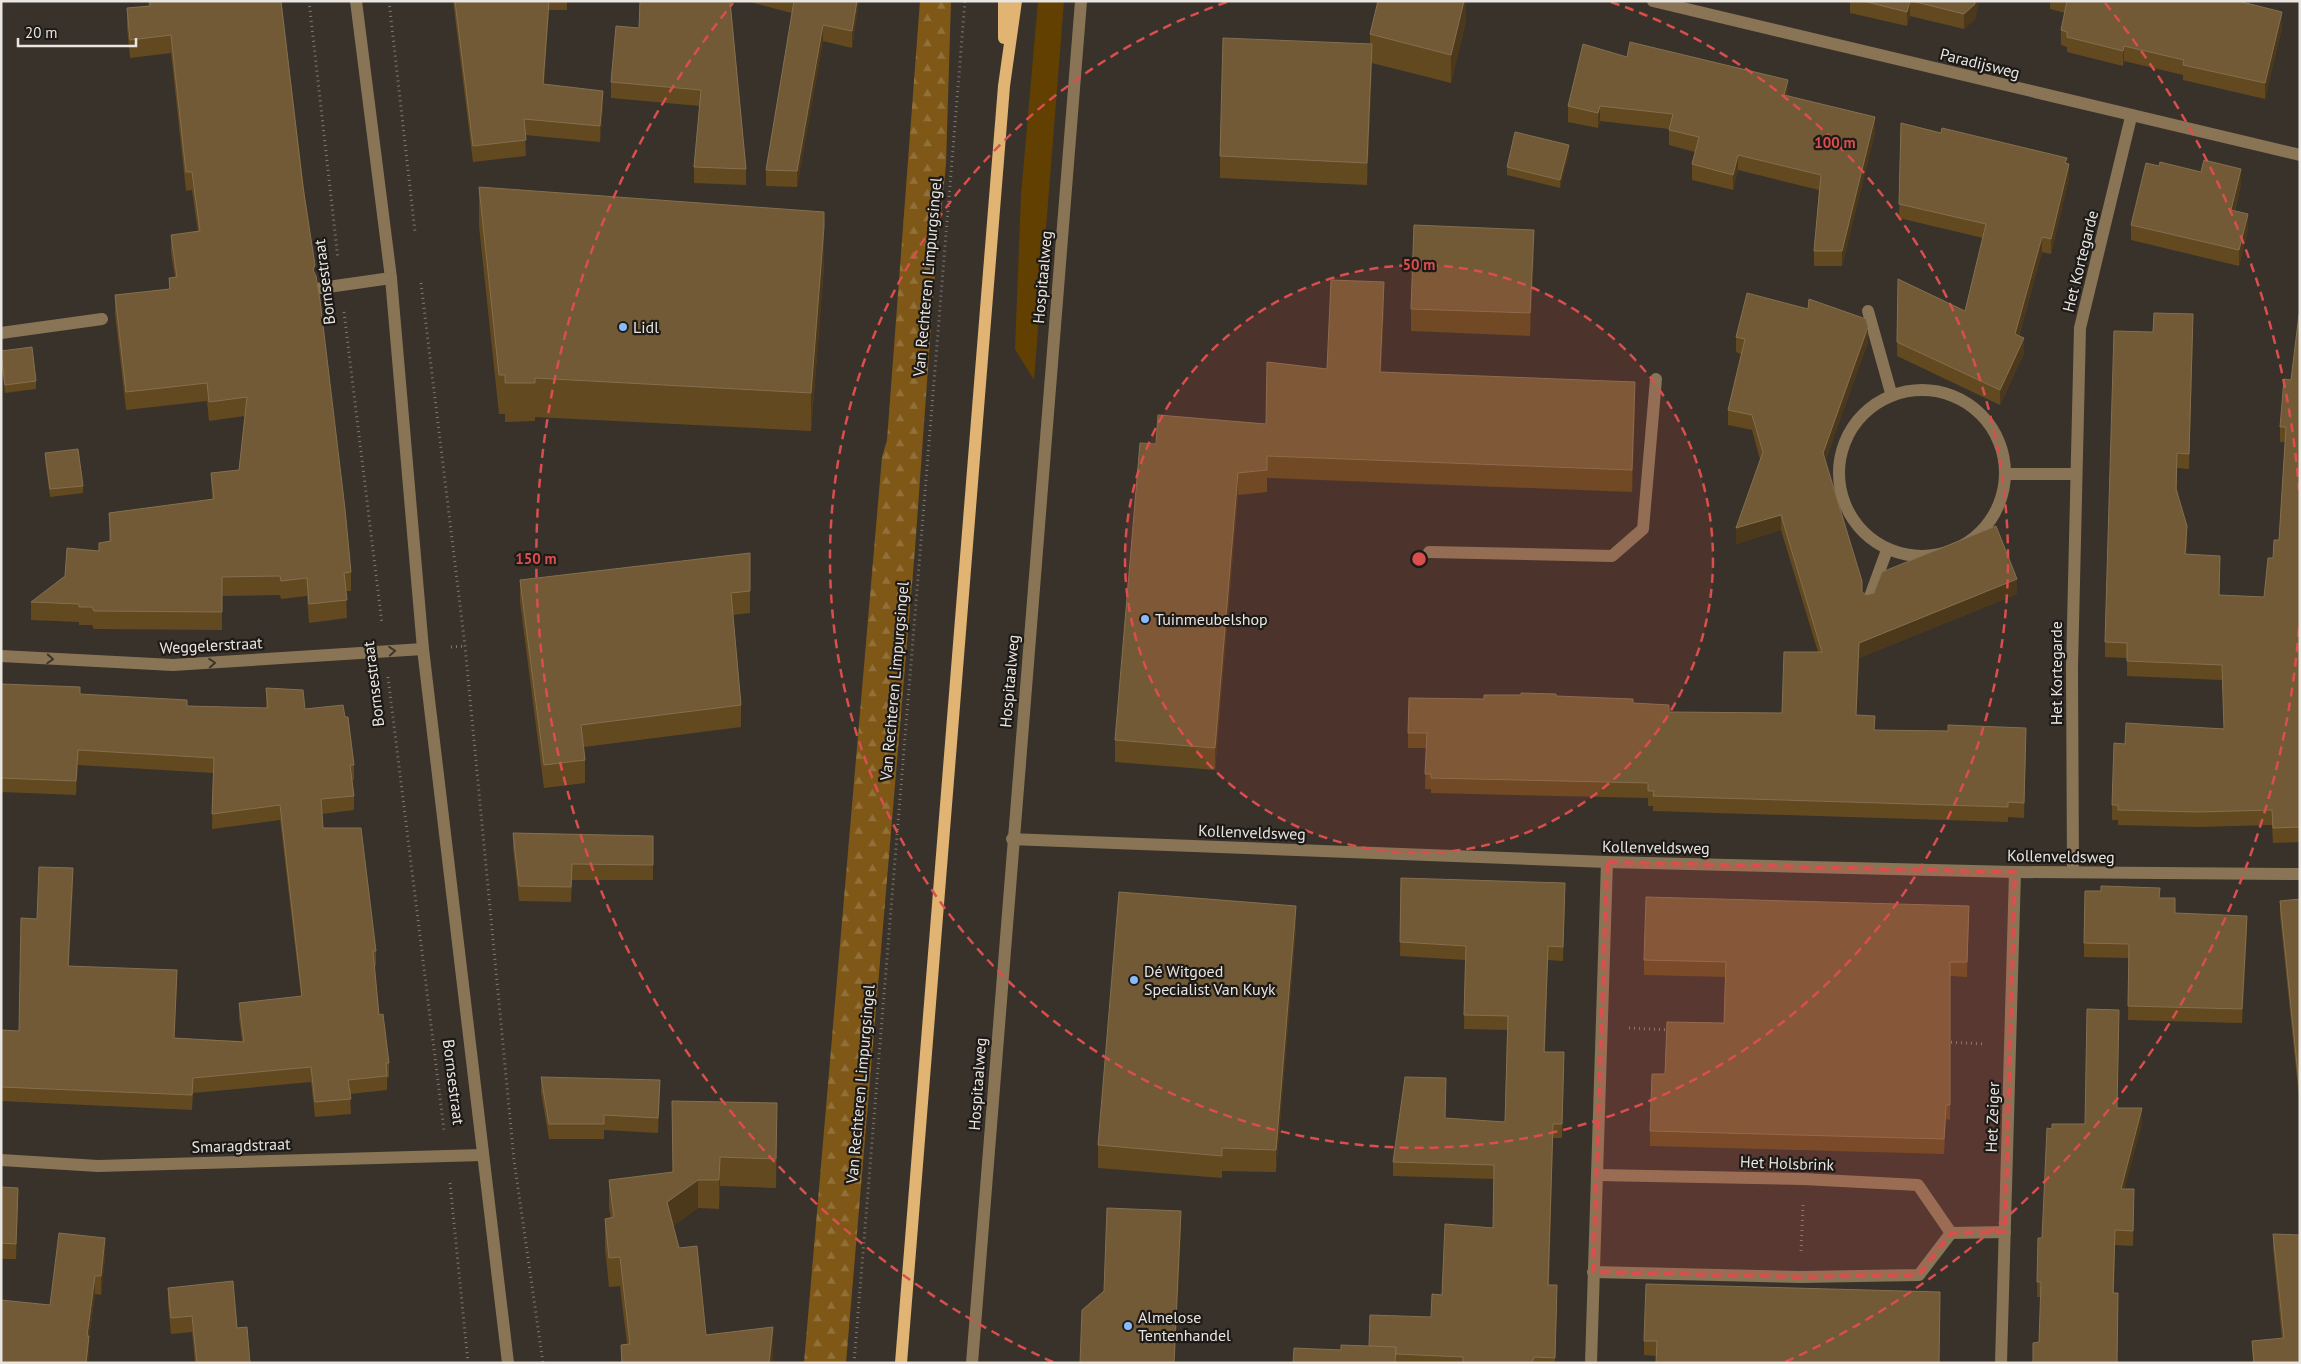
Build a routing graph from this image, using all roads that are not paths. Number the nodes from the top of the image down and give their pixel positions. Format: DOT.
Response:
graph roads {
  1 [pos="356,1"];
  2 [pos="1004,1"];
  3 [pos="1016,1"];
  4 [pos="1081,1"];
  5 [pos="1653,1"];
  6 [pos="1004,86"];
  7 [pos="2131,116"];
  8 [pos="2300,155"];
  9 [pos="391,278"];
  10 [pos="321,288"];
  11 [pos="1868,311"];
  12 [pos="102,319"];
  13 [pos="1,333"];
  14 [pos="1656,378"];
  15 [pos="1891,393"];
  16 [pos="2007,474"];
  17 [pos="2075,474"];
  18 [pos="1887,550"];
  19 [pos="1429,552"];
  20 [pos="1868,602"];
  21 [pos="423,649"];
  22 [pos="1,656"];
  23 [pos="1012,839"];
  24 [pos="1607,862"];
  25 [pos="2015,872"];
  26 [pos="2073,872"];
  27 [pos="2300,874"];
  28 [pos="482,1155"];
  29 [pos="1,1160"];
  30 [pos="1597,1175"];
  31 [pos="2005,1232"];
  32 [pos="1950,1233"];
  33 [pos="1593,1272"];
  34 [pos="508,1363"];
  35 [pos="901,1363"];
  36 [pos="972,1363"];
  37 [pos="1591,1363"];
  38 [pos="2001,1363"];
  1 -- 9 [label="street, Bornsestraat"];
  2 -- 6 [label="main road"];
  3 -- 6 [label="main road"];
  4 -- 23 [label="street, Hospitaalweg"];
  5 -- 7 [label="street, Paradijsweg"];
  6 -- 35 [label="main road"];
  7 -- 8 [label="street, Paradijsweg"];
  7 -- 17 [label="street, Het Kortegarde"];
  9 -- 10 [label="street"];
  9 -- 21 [label="street, Bornsestraat"];
  11 -- 15 [label="street"];
  12 -- 13 [label="street"];
  14 -- 19 [label="street"];
  15 -- 16 [label="street"];
  15 -- 18 [label="street"];
  16 -- 17 [label="street"];
  16 -- 18 [label="street"];
  17 -- 26 [label="street, Het Kortegarde"];
  18 -- 20 [label="street"];
  22 -- 21 [label="street, Weggelerstraat, one-way"];
  21 -- 28 [label="street, Bornsestraat"];
  23 -- 24 [label="street, Kollenveldsweg"];
  23 -- 36 [label="street, Hospitaalweg"];
  24 -- 25 [label="street, Kollenveldsweg"];
  24 -- 30 [label="street"];
  25 -- 26 [label="street, Kollenveldsweg"];
  25 -- 31 [label="street, Het Zeiger"];
  26 -- 27 [label="street, Kollenveldsweg"];
  28 -- 29 [label="street, Smaragdstraat"];
  28 -- 34 [label="street, Bornsestraat"];
  30 -- 32 [label="street, Het Holsbrink"];
  30 -- 33 [label="street"];
  31 -- 32 [label="street"];
  31 -- 38 [label="street, Het Zeiger"];
  32 -- 33 [label="street"];
  33 -- 37 [label="street"];
}
